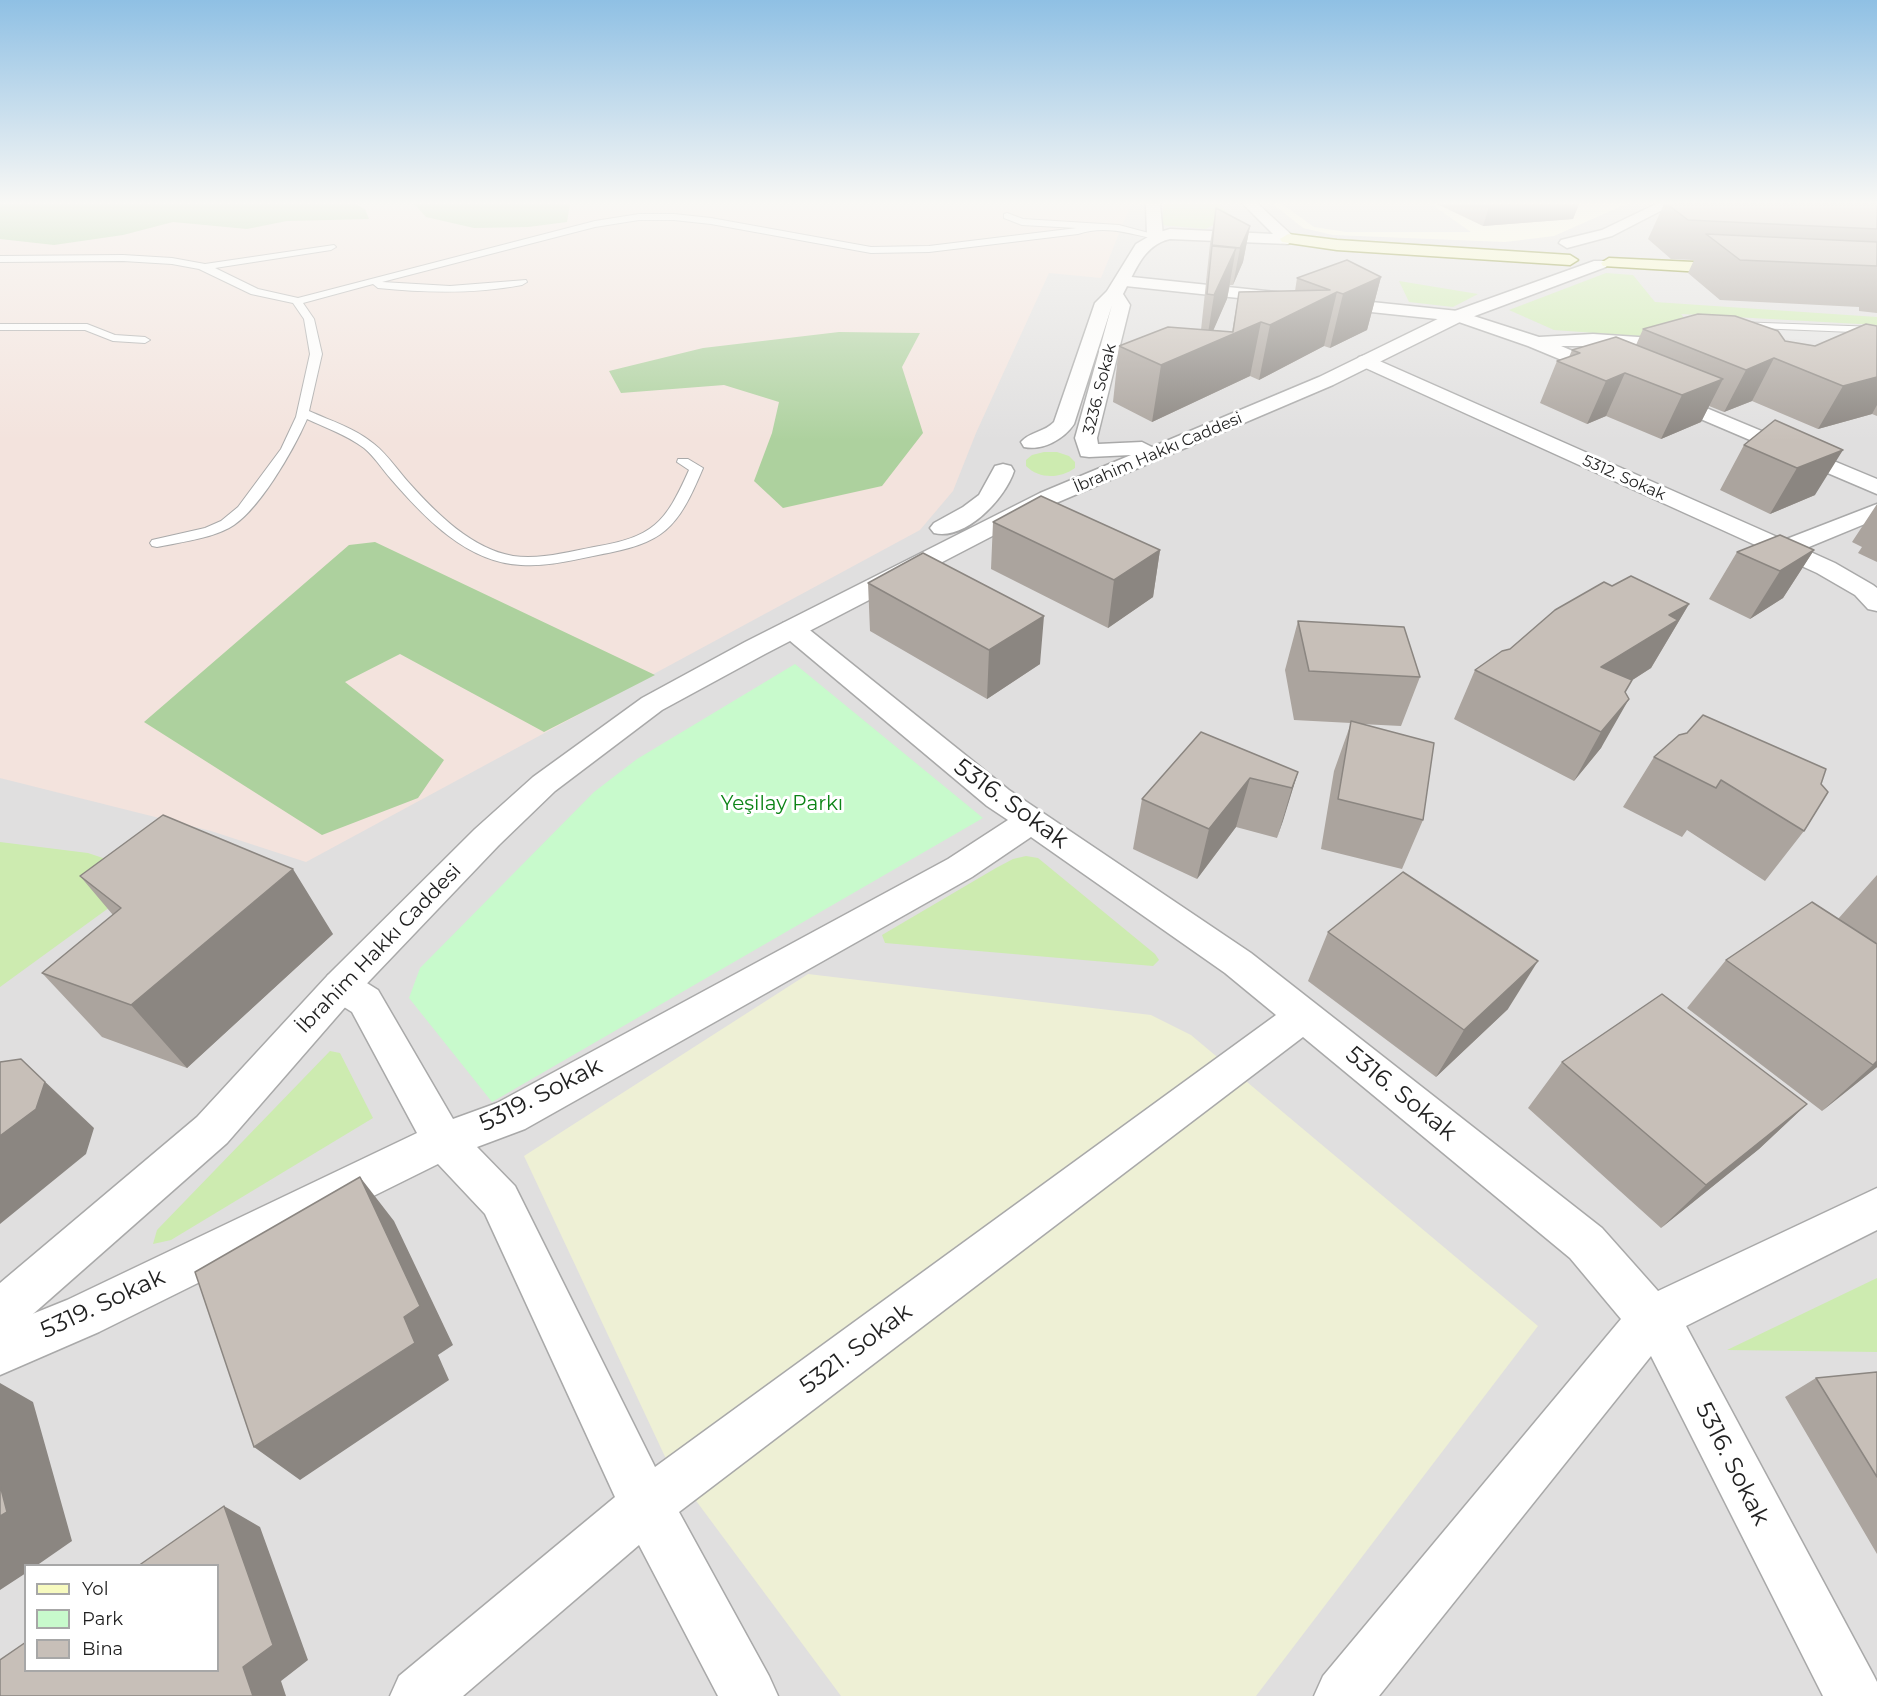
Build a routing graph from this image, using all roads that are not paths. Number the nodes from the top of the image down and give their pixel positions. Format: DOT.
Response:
graph roads {
  1 [pos="235,283"];
  2 [pos="372,283"];
  3 [pos="516,283"];
  4 [pos="1121,283"];
  5 [pos="1537,283"];
  6 [pos="1546,283"];
  7 [pos="369,284"];
  8 [pos="1118,288"];
  9 [pos="1529,290"];
  10 [pos="298,301"];
  11 [pos="1458,316"];
  12 [pos="1730,325"];
  13 [pos="0,327"];
  14 [pos="1877,330"];
  15 [pos="145,340"];
  16 [pos="1535,342"];
  17 [pos="1699,347"];
  18 [pos="1366,362"];
  19 [pos="1623,379"];
  20 [pos="1645,388"];
  21 [pos="303,412"];
  22 [pos="1032,442"];
  23 [pos="1173,446"];
  24 [pos="1089,451"];
  25 [pos="683,462"];
  26 [pos="1017,479"];
  27 [pos="1089,480"];
  28 [pos="1877,487"];
  29 [pos="1877,511"];
  30 [pos="157,543"];
  31 [pos="1783,549"];
  32 [pos="1877,603"];
  33 [pos="792,629"];
  34 [pos="1032,820"];
  35 [pos="341,986"];
  36 [pos="1303,1016"];
  37 [pos="443,1141"];
  38 [pos="1877,1208"];
  39 [pos="0,1313"];
  40 [pos="1651,1319"];
  41 [pos="0,1351"];
  42 [pos="646,1505"];
  43 [pos="1346,1695"];
  44 [pos="419,1696"];
  45 [pos="749,1696"];
  46 [pos="1854,1696"];
  1 -- 10 [label="lane"];
  2 -- 7 [label="lane"];
  3 -- 7 [label="lane"];
  4 -- 8 [label="street, 3236. Sokak"];
  5 -- 9 [label="street"];
  6 -- 9 [label="street, İbrahim Hakkı Caddesi"];
  7 -- 10 [label="lane"];
  8 -- 11 [label="street"];
  8 -- 22 [label="street, 3236. Sokak"];
  8 -- 24 [label="street, 3236. Sokak"];
  9 -- 11 [label="street, İbrahim Hakkı Caddesi"];
  10 -- 21 [label="lane"];
  11 -- 16 [label="street"];
  11 -- 18 [label="street, İbrahim Hakkı Caddesi"];
  12 -- 14 [label="lane"];
  13 -- 15 [label="lane"];
  16 -- 17 [label="street"];
  16 -- 19 [label="street"];
  18 -- 23 [label="street, İbrahim Hakkı Caddesi"];
  18 -- 31 [label="street, 5312. Sokak"];
  20 -- 28 [label="street"];
  21 -- 25 [label="lane"];
  21 -- 30 [label="lane"];
  22 -- 24 [label="street"];
  22 -- 26 [label="street, 3236. Sokak"];
  23 -- 24 [label="street"];
  23 -- 27 [label="street, İbrahim Hakkı Caddesi"];
  24 -- 27 [label="street, 3236. Sokak"];
  26 -- 27 [label="street"];
  26 -- 33 [label="street, İbrahim Hakkı Caddesi"];
  27 -- 33 [label="street, İbrahim Hakkı Caddesi"];
  29 -- 31 [label="street"];
  31 -- 32 [label="street, 5312. Sokak"];
  33 -- 34 [label="street, 5316. Sokak"];
  33 -- 35 [label="street, İbrahim Hakkı Caddesi"];
  34 -- 36 [label="street, 5316. Sokak"];
  34 -- 37 [label="street, 5319. Sokak"];
  35 -- 37 [label="street"];
  35 -- 39 [label="street, İbrahim Hakkı Caddesi"];
  36 -- 40 [label="street, 5316. Sokak"];
  36 -- 42 [label="street, 5321. Sokak"];
  37 -- 41 [label="street, 5319. Sokak"];
  37 -- 42 [label="street"];
  38 -- 40 [label="street"];
  40 -- 43 [label="street"];
  40 -- 46 [label="street, 5316. Sokak"];
  42 -- 44 [label="street, 5321. Sokak"];
  42 -- 45 [label="street"];
}
